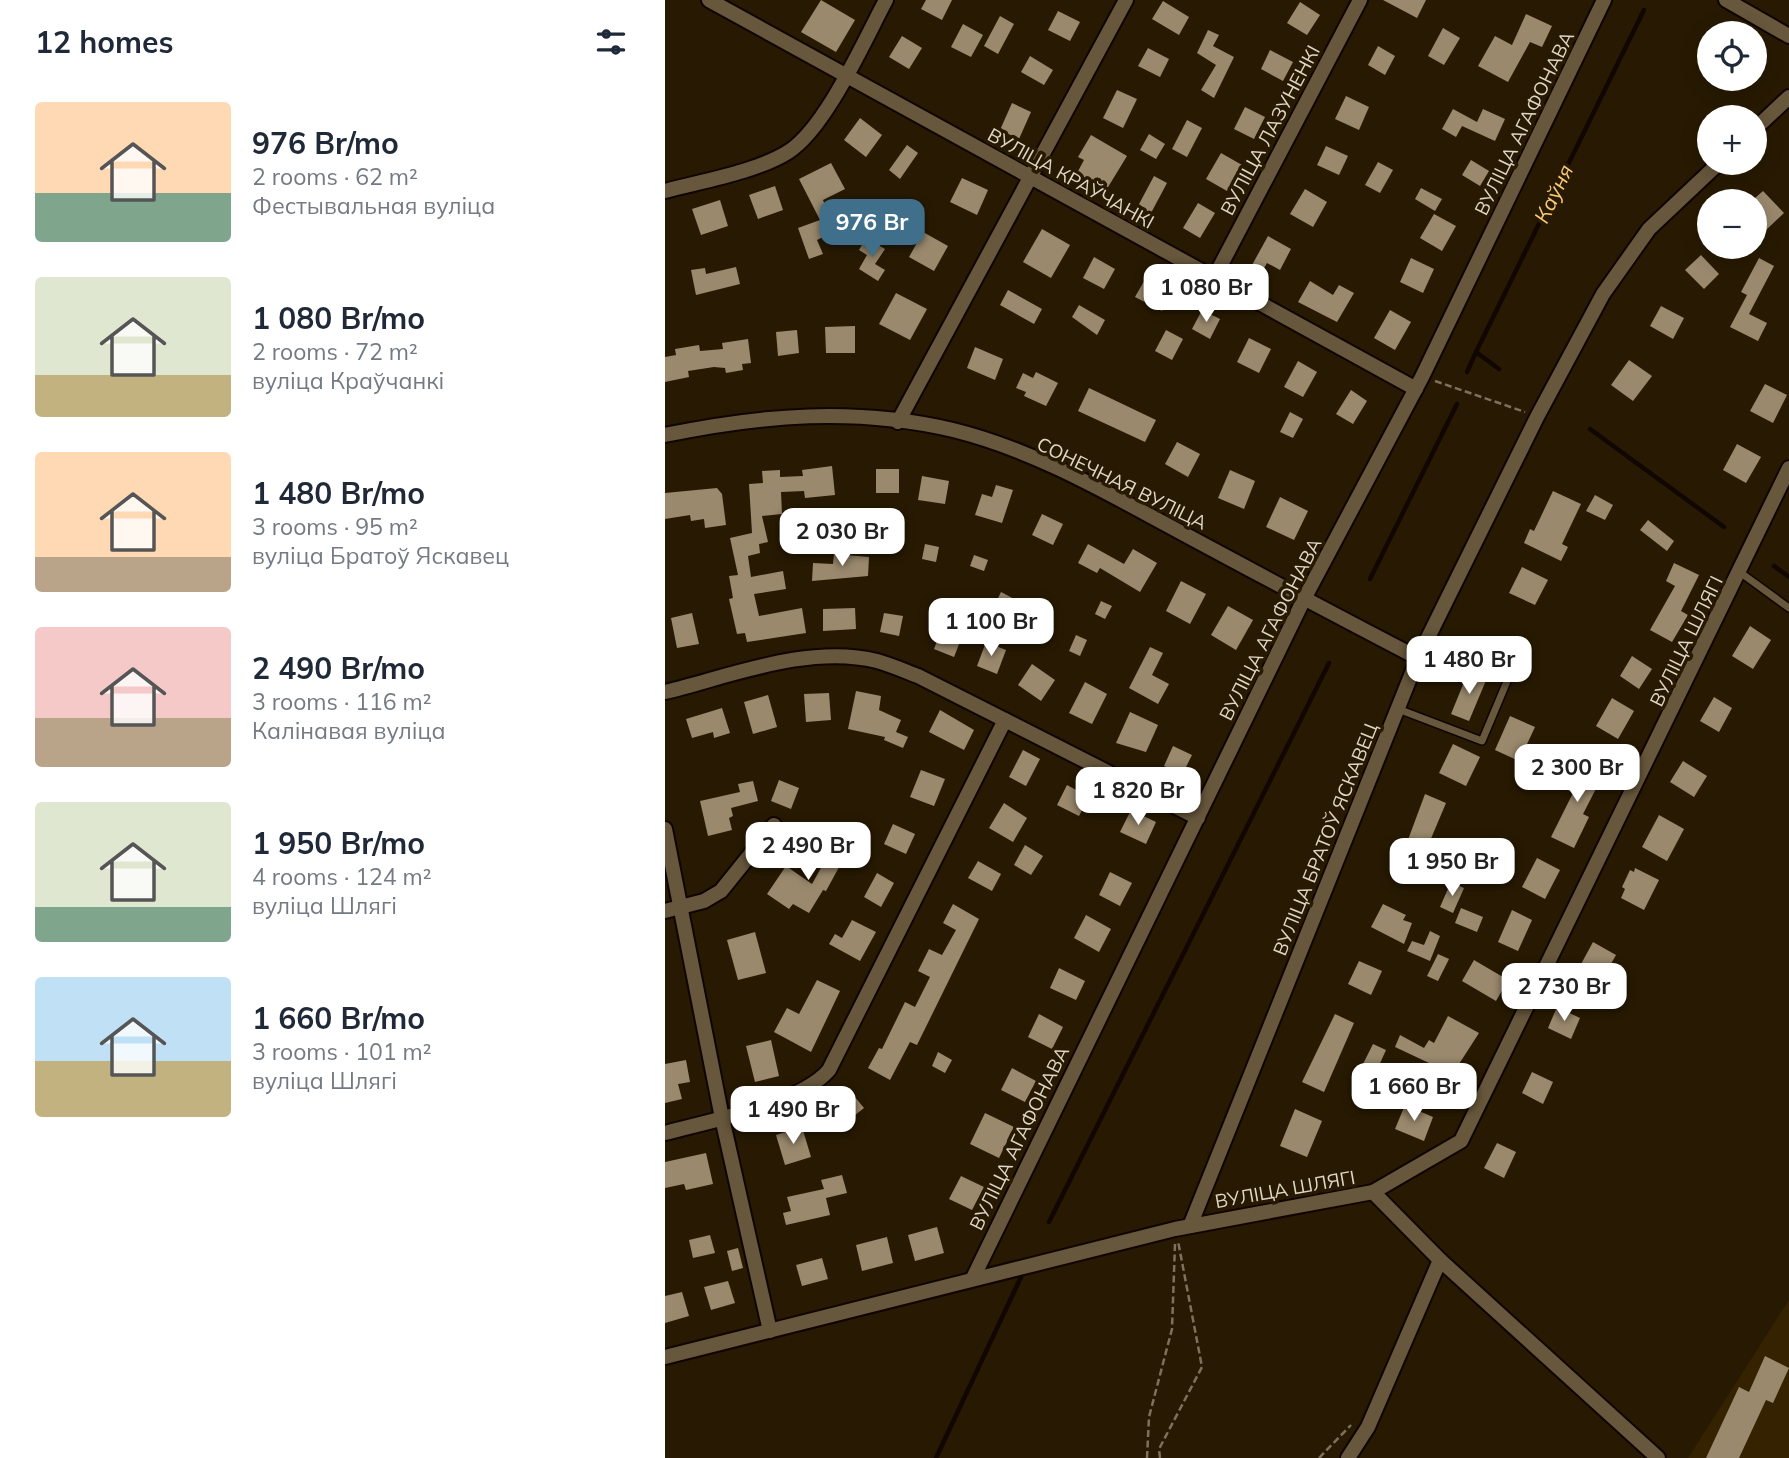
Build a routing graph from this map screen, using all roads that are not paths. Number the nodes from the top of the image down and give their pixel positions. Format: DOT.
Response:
graph roads {
  1 [pos="709,0"];
  2 [pos="887,0"];
  3 [pos="1126,0"];
  4 [pos="1360,0"];
  5 [pos="1604,0"];
  6 [pos="1726,0"];
  7 [pos="1789,36"];
  8 [pos="846,76"];
  9 [pos="1789,97"];
  10 [pos="1767,118"];
  11 [pos="1706,175"];
  12 [pos="1031,177"];
  13 [pos="665,191"];
  14 [pos="1215,278"];
  15 [pos="1419,383"];
  16 [pos="898,422"];
  17 [pos="665,435"];
  18 [pos="1789,468"];
  19 [pos="1741,573"];
  20 [pos="1304,599"];
  21 [pos="1789,608"];
  22 [pos="1426,640"];
  23 [pos="1418,658"];
  24 [pos="665,692"];
  25 [pos="1397,709"];
  26 [pos="1005,720"];
  27 [pos="1198,818"];
  28 [pos="774,825"];
  29 [pos="665,829"];
  30 [pos="682,907"];
  31 [pos="665,911"];
  32 [pos="722,1118"];
  33 [pos="665,1133"];
  34 [pos="1373,1192"];
  35 [pos="1190,1226"];
  36 [pos="1440,1260"];
  37 [pos="973,1278"];
  38 [pos="770,1331"];
  39 [pos="665,1357"];
  40 [pos="1348,1458"];
  41 [pos="1658,1458"];
  1 -- 8 [label="street, ВУЛІЦА КРАЎЧАНКІ"];
  2 -- 8 [label="street"];
  3 -- 12 [label="street"];
  4 -- 14 [label="street, ВУЛІЦА ЛАЗУНЕНКІ"];
  5 -- 15 [label="street, ВУЛІЦА АГАФОНАВА"];
  6 -- 7 [label="street"];
  8 -- 12 [label="street, ВУЛІЦА КРАЎЧАНКІ"];
  8 -- 13 [label="street"];
  9 -- 10 [label="street"];
  11 -- 22 [label="street, ВУЛІЦА БРАТОЎ ЯСКАВЕЦ"];
  12 -- 14 [label="street, ВУЛІЦА КРАЎЧАНКІ"];
  12 -- 16 [label="street"];
  14 -- 15 [label="street, ВУЛІЦА КРАЎЧАНКІ"];
  15 -- 20 [label="street, ВУЛІЦА АГАФОНАВА"];
  16 -- 17 [label="street, СОНЕЧНАЯ ВУЛІЦА"];
  16 -- 20 [label="street, СОНЕЧНАЯ ВУЛІЦА"];
  18 -- 19 [label="street, ВУЛІЦА ШЛЯГІ"];
  19 -- 21 [label="lane"];
  19 -- 34 [label="street, ВУЛІЦА ШЛЯГІ"];
  20 -- 23 [label="street, СОНЕЧНАЯ ВУЛІЦА"];
  20 -- 27 [label="street, ВУЛІЦА АГАФОНАВА"];
  22 -- 23 [label="street, ВУЛІЦА БРАТОЎ ЯСКАВЕЦ"];
  22 -- 25 [label="lane"];
  23 -- 25 [label="street, ВУЛІЦА БРАТОЎ ЯСКАВЕЦ"];
  24 -- 26 [label="street"];
  25 -- 35 [label="street, ВУЛІЦА БРАТОЎ ЯСКАВЕЦ"];
  26 -- 27 [label="street"];
  26 -- 32 [label="street"];
  27 -- 37 [label="street, ВУЛІЦА АГАФОНАВА"];
  28 -- 30 [label="street"];
  29 -- 30 [label="street"];
  30 -- 31 [label="street"];
  30 -- 32 [label="street"];
  32 -- 33 [label="street"];
  32 -- 38 [label="street"];
  34 -- 35 [label="street, ВУЛІЦА ШЛЯГІ"];
  34 -- 36 [label="street"];
  35 -- 37 [label="street, ВУЛІЦА ШЛЯГІ"];
  36 -- 40 [label="street"];
  36 -- 41 [label="street"];
  37 -- 38 [label="street, ВУЛІЦА ШЛЯГІ"];
  38 -- 39 [label="street, ВУЛІЦА ШЛЯГІ"];
}
